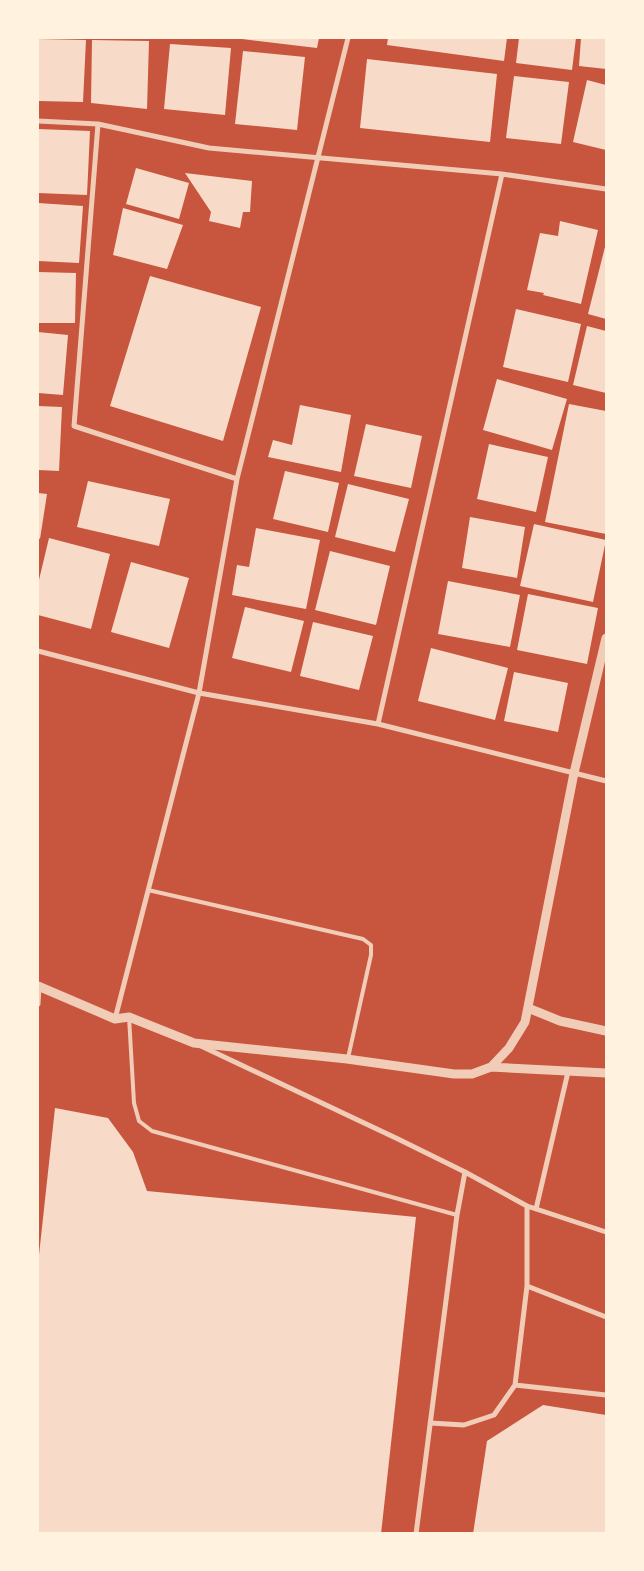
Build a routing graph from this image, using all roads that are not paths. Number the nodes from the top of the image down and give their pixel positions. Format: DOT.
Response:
graph roads {
  1 [pos="348,38"];
  2 [pos="38,121"];
  3 [pos="98,124"];
  4 [pos="318,157"];
  5 [pos="502,174"];
  6 [pos="606,189"];
  7 [pos="237,479"];
  8 [pos="606,638"];
  9 [pos="38,650"];
  10 [pos="198,693"];
  11 [pos="378,724"];
  12 [pos="574,773"];
  13 [pos="606,782"];
  14 [pos="148,890"];
  15 [pos="38,986"];
  16 [pos="38,1004"];
  17 [pos="528,1008"];
  18 [pos="129,1017"];
  19 [pos="115,1019"];
  20 [pos="606,1030"];
  21 [pos="194,1043"];
  22 [pos="347,1059"];
  23 [pos="491,1067"];
  24 [pos="568,1072"];
  25 [pos="606,1074"];
  26 [pos="465,1172"];
  27 [pos="527,1206"];
  28 [pos="536,1209"];
  29 [pos="457,1215"];
  30 [pos="606,1232"];
  31 [pos="527,1286"];
  32 [pos="606,1317"];
  33 [pos="515,1385"];
  34 [pos="606,1395"];
  35 [pos="430,1423"];
  36 [pos="416,1534"];
  1 -- 4 [label="street"];
  2 -- 3 [label="street"];
  3 -- 4 [label="street"];
  3 -- 7 [label="street"];
  4 -- 5 [label="street"];
  4 -- 7 [label="street"];
  5 -- 6 [label="street"];
  5 -- 11 [label="street"];
  7 -- 10 [label="street"];
  8 -- 12 [label="street"];
  9 -- 10 [label="street"];
  10 -- 11 [label="street"];
  10 -- 14 [label="street"];
  11 -- 12 [label="street"];
  12 -- 13 [label="street"];
  12 -- 17 [label="street"];
  14 -- 19 [label="street"];
  14 -- 22 [label="lane"];
  15 -- 16 [label="street"];
  15 -- 19 [label="street"];
  17 -- 20 [label="street"];
  17 -- 23 [label="street"];
  18 -- 19 [label="street"];
  18 -- 21 [label="street"];
  18 -- 29 [label="lane"];
  21 -- 22 [label="street"];
  21 -- 26 [label="street"];
  22 -- 23 [label="street"];
  23 -- 24 [label="street"];
  24 -- 25 [label="street"];
  24 -- 28 [label="street"];
  26 -- 27 [label="street"];
  26 -- 29 [label="street"];
  27 -- 28 [label="street"];
  27 -- 31 [label="street"];
  28 -- 30 [label="street"];
  29 -- 35 [label="street"];
  31 -- 32 [label="street"];
  31 -- 33 [label="street"];
  33 -- 34 [label="street"];
  33 -- 35 [label="street"];
  35 -- 36 [label="street"];
}
